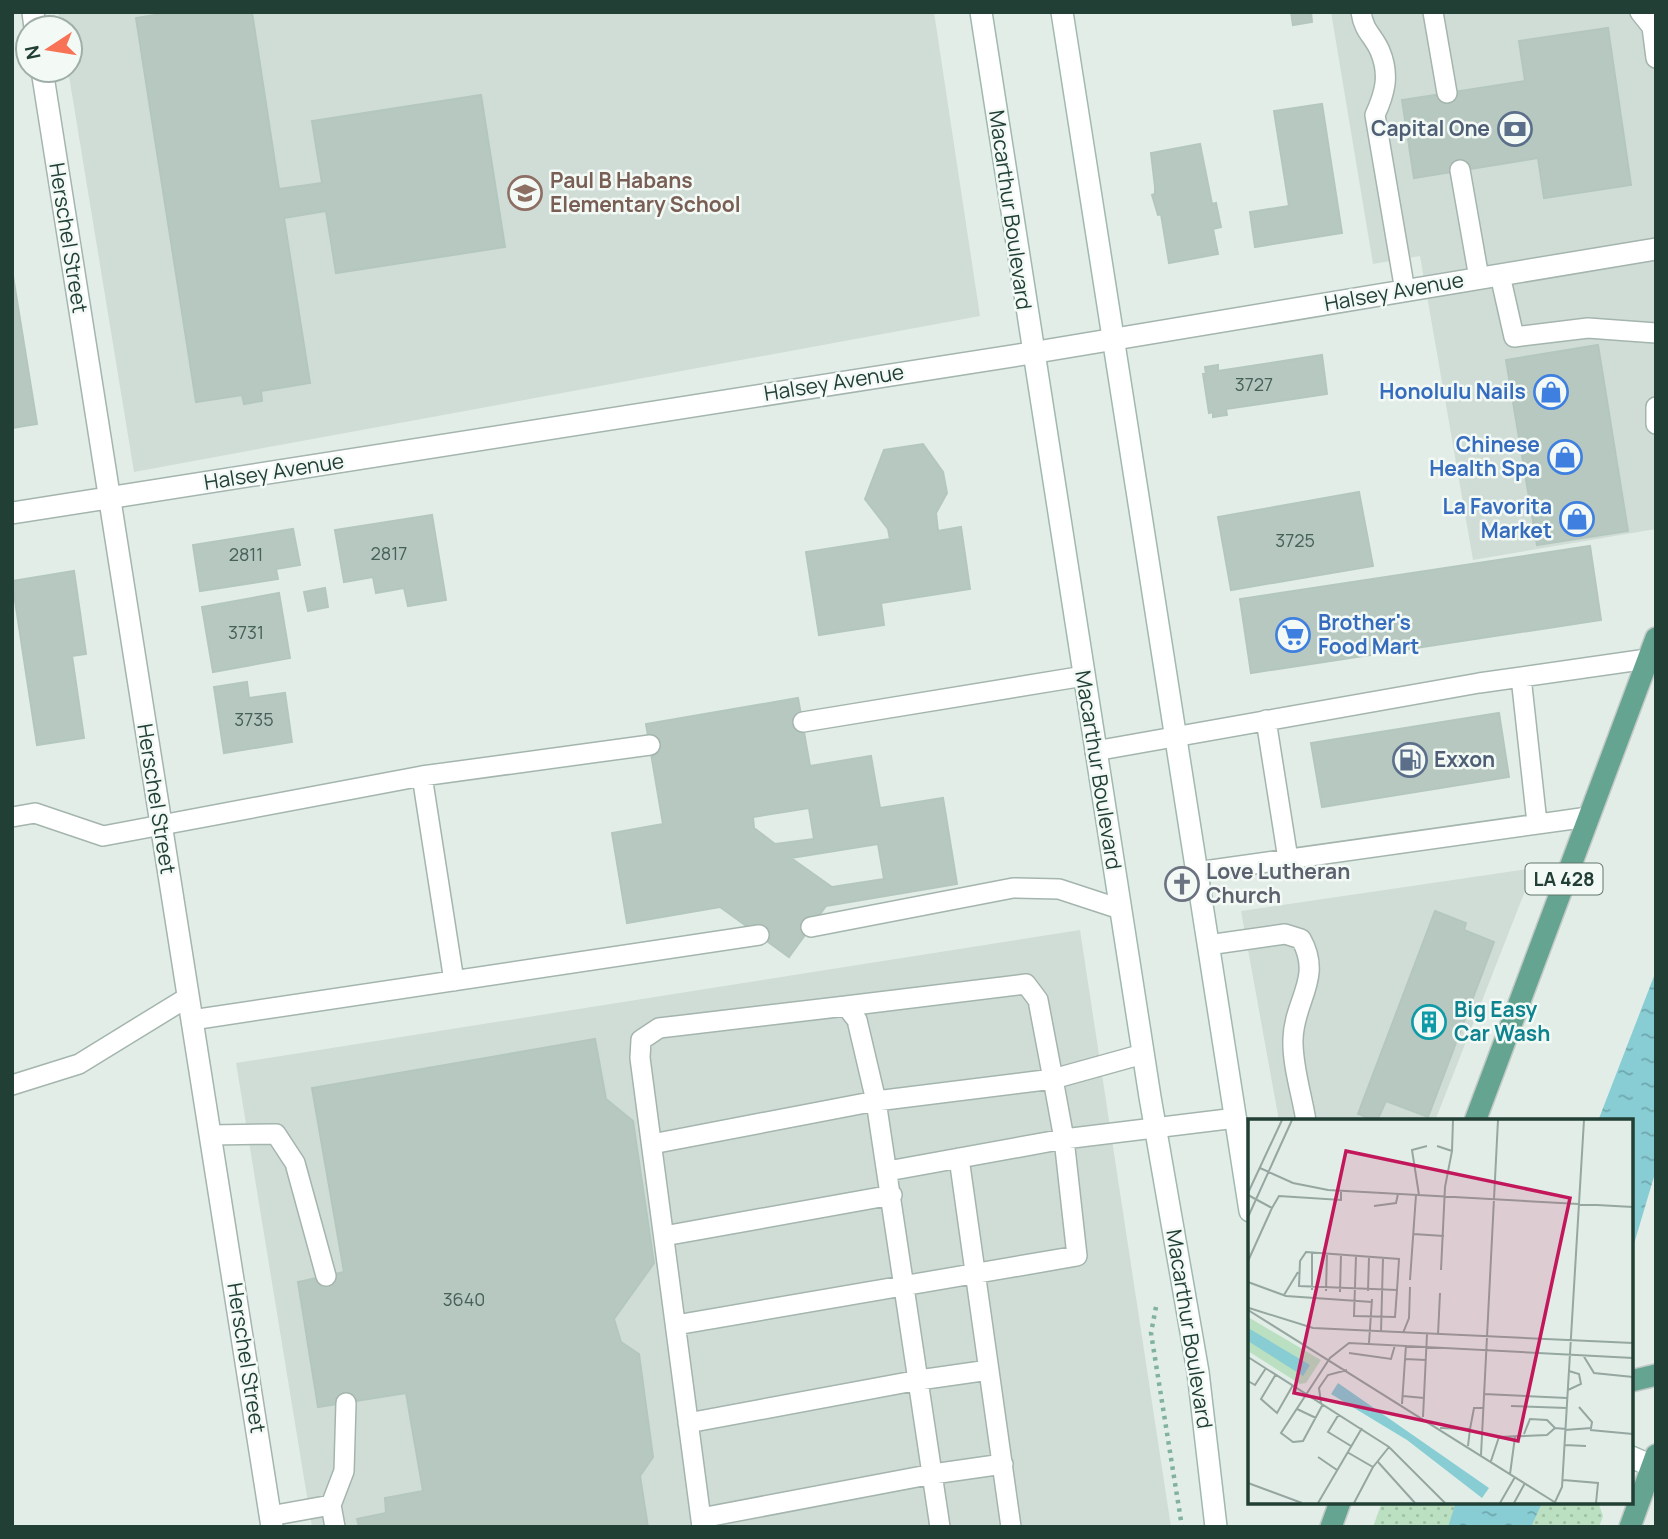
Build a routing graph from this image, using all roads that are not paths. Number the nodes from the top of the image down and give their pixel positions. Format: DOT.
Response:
graph roads {
  1 [pos="981,12"];
  2 [pos="1062,12"];
  3 [pos="1361,12"];
  4 [pos="1433,12"];
  5 [pos="1649,22"];
  6 [pos="1656,58"];
  7 [pos="44,84"];
  8 [pos="1447,93"];
  9 [pos="1460,170"];
  10 [pos="1656,249"];
  11 [pos="1489,276"];
  12 [pos="1405,290"];
  13 [pos="1656,332"];
  14 [pos="1112,339"];
  15 [pos="1031,353"];
  16 [pos="1656,407"];
  17 [pos="1656,424"];
  18 [pos="109,498"];
  19 [pos="12,513"];
  20 [pos="1656,638"];
  21 [pos="1647,660"];
  22 [pos="1084,677"];
  23 [pos="1521,677"];
  24 [pos="1266,720"];
  25 [pos="803,722"];
  26 [pos="1175,736"];
  27 [pos="650,745"];
  28 [pos="1095,751"];
  29 [pos="422,776"];
  30 [pos="12,817"];
  31 [pos="1588,817"];
  32 [pos="160,823"];
  33 [pos="1537,823"];
  34 [pos="1288,859"];
  35 [pos="1197,872"];
  36 [pos="1120,909"];
  37 [pos="811,927"];
  38 [pos="759,935"];
  39 [pos="1209,945"];
  40 [pos="454,981"];
  41 [pos="188,997"];
  42 [pos="846,1006"];
  43 [pos="192,1020"];
  44 [pos="1143,1054"];
  45 [pos="1053,1079"];
  46 [pos="12,1085"];
  47 [pos="876,1101"];
  48 [pos="1236,1118"];
  49 [pos="1306,1119"];
  50 [pos="1476,1119"];
  51 [pos="1156,1130"];
  52 [pos="211,1135"];
  53 [pos="1064,1139"];
  54 [pos="652,1144"];
  55 [pos="959,1158"];
  56 [pos="888,1171"];
  57 [pos="892,1195"];
  58 [pos="1248,1197"];
  59 [pos="664,1236"];
  60 [pos="977,1275"];
  61 [pos="326,1276"];
  62 [pos="905,1284"];
  63 [pos="676,1325"];
  64 [pos="989,1370"];
  65 [pos="1656,1375"];
  66 [pos="919,1380"];
  67 [pos="1633,1381"];
  68 [pos="346,1403"];
  69 [pos="688,1423"];
  70 [pos="1633,1458"];
  71 [pos="1654,1463"];
  72 [pos="1003,1464"];
  73 [pos="933,1474"];
  74 [pos="1339,1504"];
  75 [pos="331,1505"];
  76 [pos="271,1521"];
  77 [pos="701,1523"];
  78 [pos="335,1527"];
  79 [pos="940,1527"];
  80 [pos="1012,1527"];
  81 [pos="1216,1527"];
  82 [pos="1331,1527"];
  83 [pos="1630,1527"];
  1 -- 15 [label="street, Macarthur Boulevard"];
  2 -- 14 [label="street"];
  3 -- 12 [label="lane"];
  4 -- 8 [label="lane"];
  5 -- 6 [label="lane"];
  7 -- 18 [label="street, Herschel Street"];
  9 -- 11 [label="lane"];
  10 -- 11 [label="street, Halsey Avenue"];
  11 -- 12 [label="street, Halsey Avenue"];
  11 -- 13 [label="lane"];
  12 -- 14 [label="street, Halsey Avenue"];
  14 -- 15 [label="street, Halsey Avenue"];
  14 -- 26 [label="street"];
  15 -- 18 [label="street, Halsey Avenue"];
  15 -- 22 [label="street, Macarthur Boulevard"];
  16 -- 17 [label="lane"];
  18 -- 19 [label="street, Halsey Avenue"];
  18 -- 32 [label="street, Herschel Street"];
  20 -- 21 [label="main road, LA 428"];
  21 -- 23 [label="lane"];
  21 -- 31 [label="main road, LA 428"];
  22 -- 25 [label="lane"];
  22 -- 28 [label="street, Macarthur Boulevard"];
  23 -- 24 [label="lane"];
  23 -- 33 [label="lane"];
  24 -- 26 [label="lane"];
  24 -- 34 [label="lane"];
  26 -- 28 [label="lane"];
  26 -- 35 [label="street"];
  27 -- 29 [label="lane"];
  28 -- 36 [label="street, Macarthur Boulevard"];
  29 -- 32 [label="lane"];
  29 -- 40 [label="lane"];
  30 -- 32 [label="lane"];
  31 -- 33 [label="lane"];
  31 -- 50 [label="main road, LA 428"];
  32 -- 41 [label="street, Herschel Street"];
  33 -- 34 [label="lane"];
  34 -- 35 [label="lane"];
  35 -- 39 [label="street"];
  36 -- 37 [label="lane"];
  36 -- 44 [label="street, Macarthur Boulevard"];
  38 -- 40 [label="lane"];
  39 -- 48 [label="street"];
  39 -- 49 [label="lane"];
  40 -- 43 [label="lane"];
  41 -- 43 [label="street, Herschel Street"];
  41 -- 46 [label="lane"];
  42 -- 45 [label="lane"];
  42 -- 47 [label="lane"];
  42 -- 54 [label="lane"];
  43 -- 52 [label="street, Herschel Street"];
  44 -- 45 [label="lane"];
  44 -- 51 [label="street, Macarthur Boulevard"];
  45 -- 47 [label="lane"];
  45 -- 53 [label="lane"];
  47 -- 54 [label="lane"];
  47 -- 56 [label="lane"];
  48 -- 51 [label="lane"];
  48 -- 58 [label="street"];
  51 -- 53 [label="lane"];
  51 -- 81 [label="street, Macarthur Boulevard"];
  52 -- 61 [label="lane"];
  52 -- 76 [label="street, Herschel Street"];
  53 -- 55 [label="lane"];
  53 -- 60 [label="lane"];
  54 -- 59 [label="lane"];
  55 -- 56 [label="lane"];
  55 -- 60 [label="lane"];
  56 -- 57 [label="lane"];
  57 -- 59 [label="lane"];
  57 -- 62 [label="lane"];
  59 -- 63 [label="lane"];
  60 -- 62 [label="lane"];
  60 -- 64 [label="lane"];
  62 -- 63 [label="lane"];
  62 -- 66 [label="lane"];
  63 -- 69 [label="lane"];
  64 -- 66 [label="lane"];
  64 -- 72 [label="lane"];
  65 -- 67 [label="main road"];
  66 -- 69 [label="lane"];
  66 -- 73 [label="lane"];
  68 -- 75 [label="lane"];
  69 -- 77 [label="lane"];
  70 -- 71 [label="street"];
  71 -- 83 [label="main road"];
  72 -- 73 [label="lane"];
  72 -- 80 [label="lane"];
  73 -- 77 [label="lane"];
  73 -- 79 [label="lane"];
  74 -- 82 [label="main road"];
  75 -- 76 [label="lane"];
  75 -- 78 [label="lane"];
}
